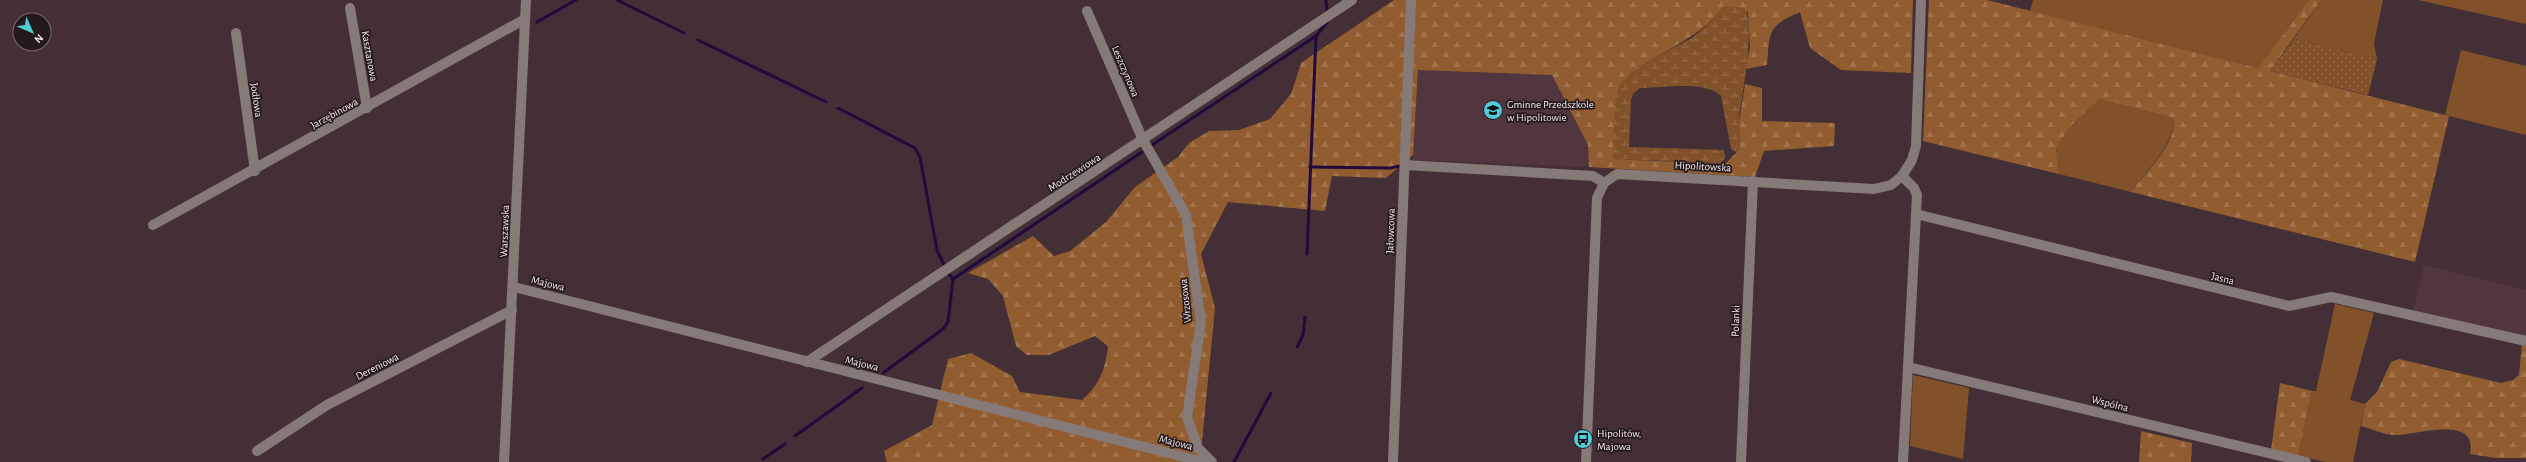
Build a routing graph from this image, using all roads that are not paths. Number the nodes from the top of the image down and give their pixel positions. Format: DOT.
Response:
graph roads {
  1 [pos="526,0"];
  2 [pos="1352,0"];
  3 [pos="1411,0"];
  4 [pos="1922,0"];
  5 [pos="350,8"];
  6 [pos="1087,11"];
  7 [pos="525,19"];
  8 [pos="236,33"];
  9 [pos="367,108"];
  10 [pos="1143,140"];
  11 [pos="1405,165"];
  12 [pos="255,171"];
  13 [pos="1902,176"];
  14 [pos="1753,181"];
  15 [pos="1604,183"];
  16 [pos="1916,214"];
  17 [pos="153,225"];
  18 [pos="514,287"];
  19 [pos="512,310"];
  20 [pos="2526,341"];
  21 [pos="807,362"];
  22 [pos="1908,367"];
  23 [pos="257,451"];
  24 [pos="504,462"];
  25 [pos="1204,462"];
  26 [pos="1212,462"];
  27 [pos="1393,462"];
  28 [pos="1586,462"];
  29 [pos="1741,462"];
  30 [pos="1903,462"];
  31 [pos="2306,462"];
  1 -- 7 [label="street, Warszawska"];
  2 -- 10 [label="street, Modrzewiowa"];
  3 -- 11 [label="street, Jałowcowa"];
  4 -- 13 [label="street, Hipolitowska"];
  5 -- 9 [label="street, Kasztanowa"];
  6 -- 10 [label="street, Leszczynowa"];
  7 -- 9 [label="street, Jarzębinowa"];
  7 -- 18 [label="street, Warszawska"];
  8 -- 12 [label="street, Jodłowa"];
  9 -- 12 [label="street, Jarzębinowa"];
  10 -- 21 [label="street, Modrzewiowa"];
  10 -- 26 [label="street, Wrzosowa"];
  11 -- 15 [label="street"];
  11 -- 27 [label="street, Jałowcowa"];
  12 -- 17 [label="street, Jarzębinowa"];
  13 -- 14 [label="street, Hipolitowska"];
  13 -- 16 [label="street"];
  14 -- 15 [label="street, Hipolitowska"];
  14 -- 29 [label="street, Polanki"];
  15 -- 28 [label="street"];
  16 -- 20 [label="street, Jasna"];
  16 -- 22 [label="street"];
  18 -- 19 [label="street, Warszawska"];
  18 -- 21 [label="street, Majowa"];
  19 -- 23 [label="street, Dereniowa"];
  19 -- 24 [label="street, Warszawska"];
  21 -- 25 [label="street, Majowa"];
  22 -- 30 [label="street"];
  22 -- 31 [label="street, Wspólna"];
}
